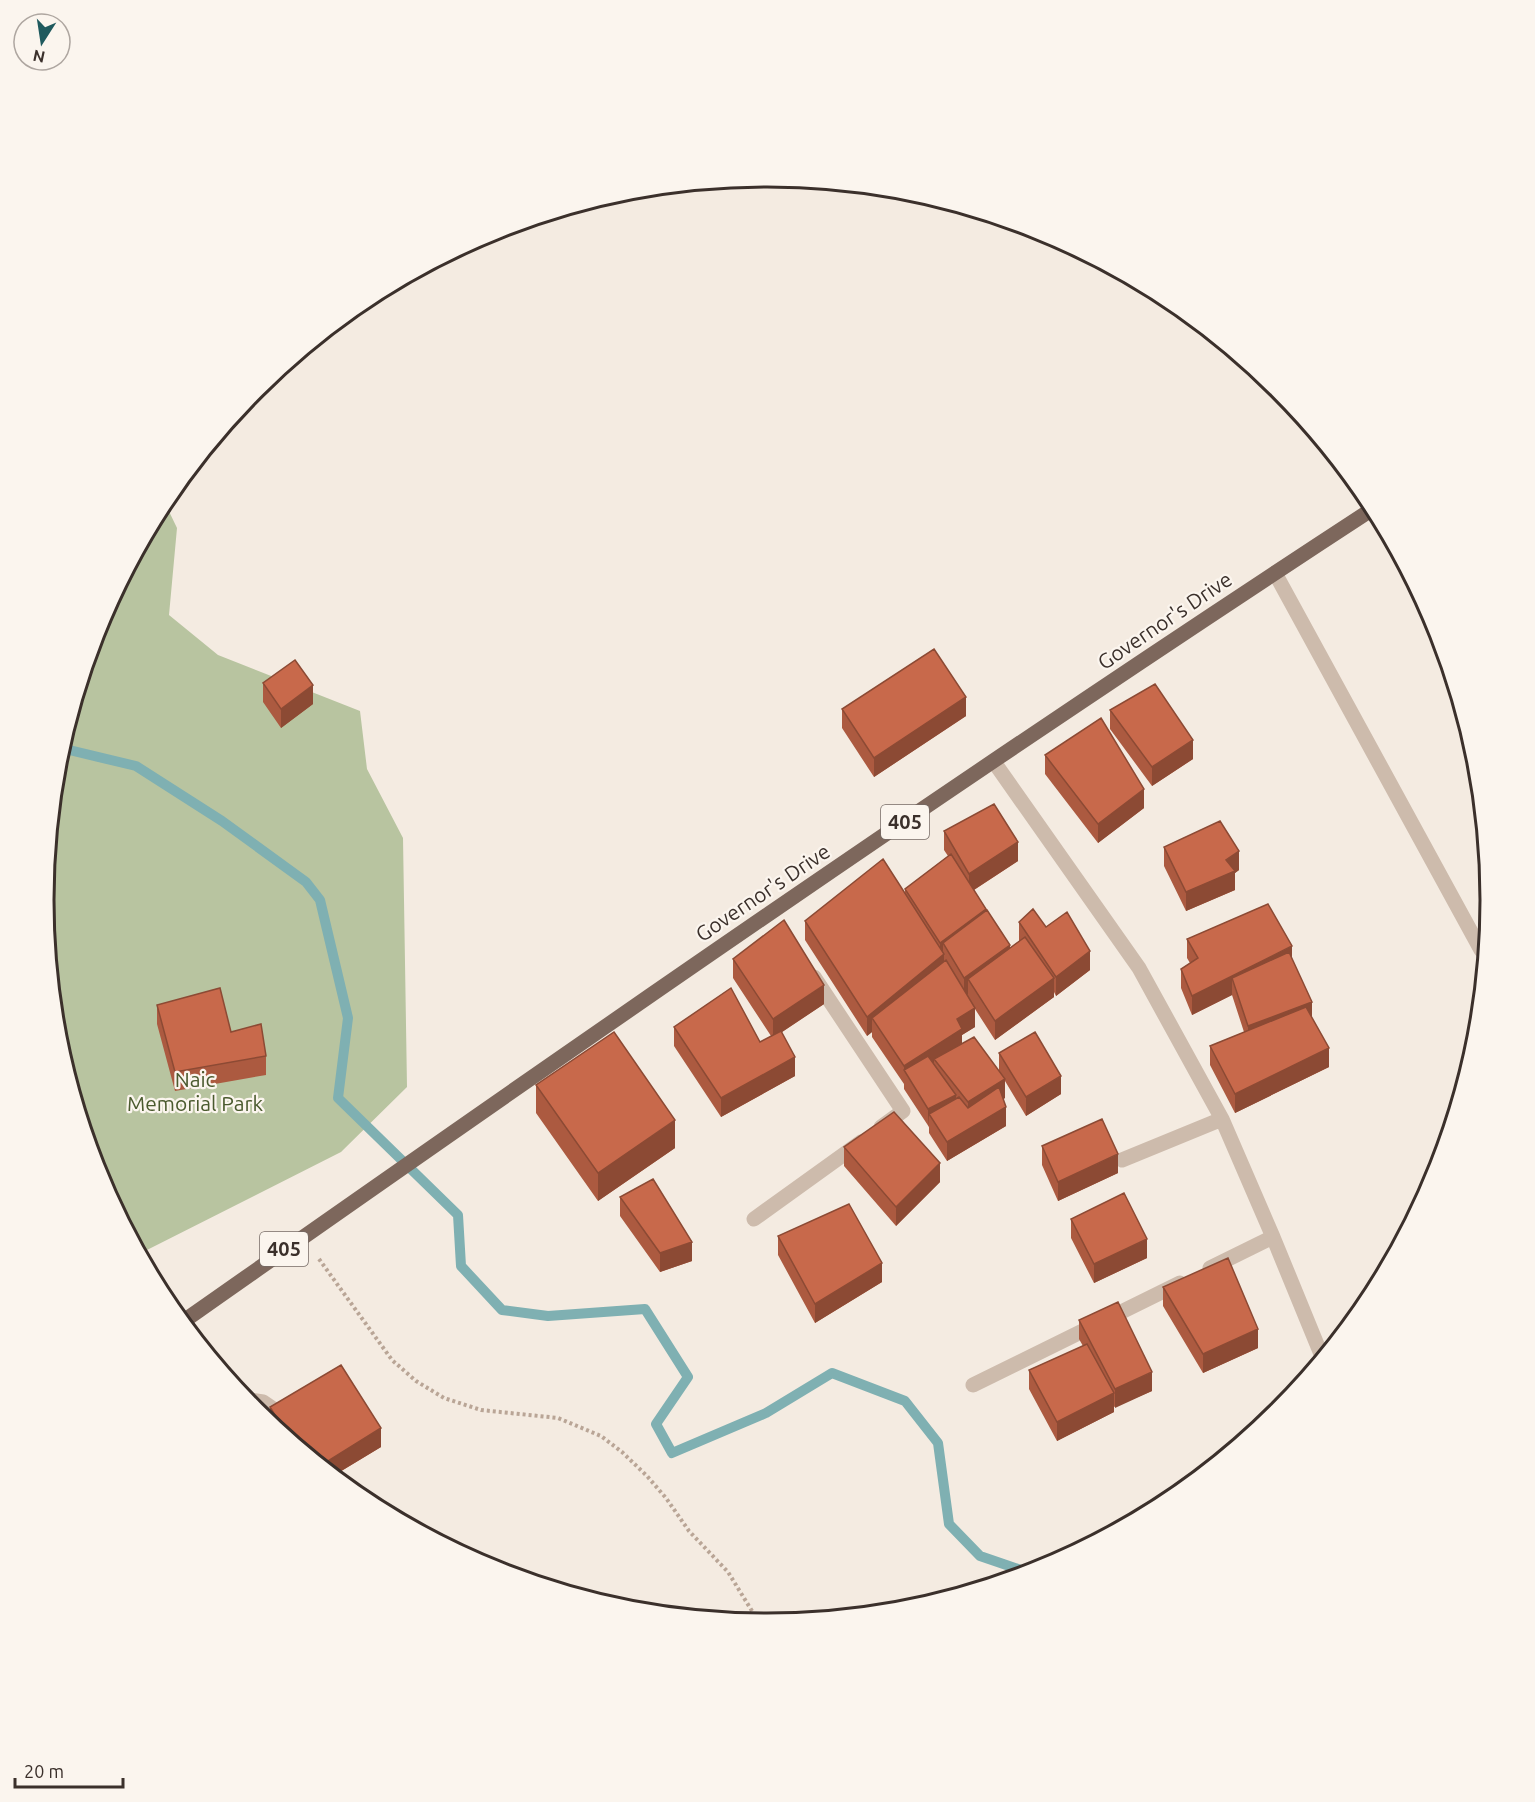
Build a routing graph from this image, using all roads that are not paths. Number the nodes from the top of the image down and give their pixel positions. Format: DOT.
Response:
graph roads {
  1 [pos="1366,513"];
  2 [pos="1275,573"];
  3 [pos="994,762"];
  4 [pos="1479,946"];
  5 [pos="804,962"];
  6 [pos="1222,1119"];
  7 [pos="1122,1160"];
  8 [pos="754,1219"];
  9 [pos="1273,1237"];
  10 [pos="189,1318"];
  11 [pos="1320,1352"];
  12 [pos="973,1385"];
  13 [pos="259,1401"];
  14 [pos="279,1413"];
  1 -- 2 [label="main road, Governor's Drive / 405"];
  2 -- 3 [label="main road, Governor's Drive / 405"];
  2 -- 4 [label="street"];
  3 -- 6 [label="street"];
  3 -- 10 [label="main road, Governor's Drive / 405"];
  5 -- 8 [label="street"];
  6 -- 7 [label="street"];
  6 -- 9 [label="street"];
  9 -- 11 [label="street"];
  9 -- 12 [label="street"];
  13 -- 14 [label="street"];
}
